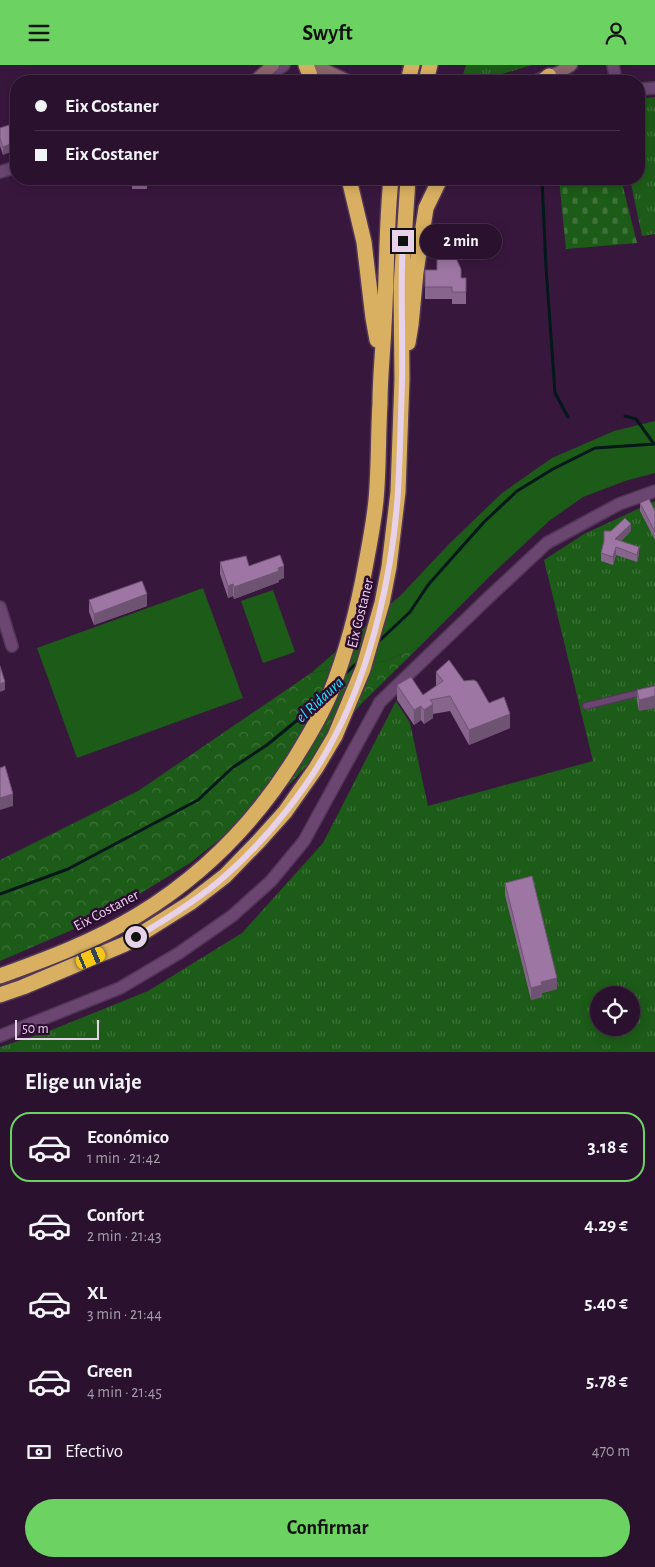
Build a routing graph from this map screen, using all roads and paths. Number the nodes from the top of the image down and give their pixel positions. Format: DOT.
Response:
graph roads {
  1 [pos="273,65"];
  2 [pos="284,65"];
  3 [pos="314,65"];
  4 [pos="571,65"];
  5 [pos="606,65"];
  6 [pos="614,74"];
  7 [pos="262,75"];
  8 [pos="270,75"];
  9 [pos="335,75"];
  10 [pos="552,75"];
  11 [pos="350,185"];
  12 [pos="390,185"];
  13 [pos="408,185"];
  14 [pos="437,185"];
  15 [pos="381,357"];
  16 [pos="402,379"];
  17 [pos="655,491"];
  18 [pos="0,607"];
  19 [pos="12,646"];
  20 [pos="655,689"];
  21 [pos="586,706"];
  22 [pos="0,976"];
  23 [pos="0,995"];
  24 [pos="0,1037"];
  1 -- 7 [label="street"];
  2 -- 8 [label="street"];
  3 -- 9 [label="street"];
  4 -- 10 [label="street"];
  5 -- 6 [label="street"];
  11 -- 15 [label="highway"];
  12 -- 15 [label="highway, Eix Costaner"];
  13 -- 16 [label="highway, Eix Costaner"];
  14 -- 16 [label="highway"];
  15 -- 22 [label="highway, Eix Costaner"];
  16 -- 23 [label="highway, Eix Costaner"];
  17 -- 24 [label="street"];
  18 -- 19 [label="street"];
  20 -- 21 [label="lane"];
}
